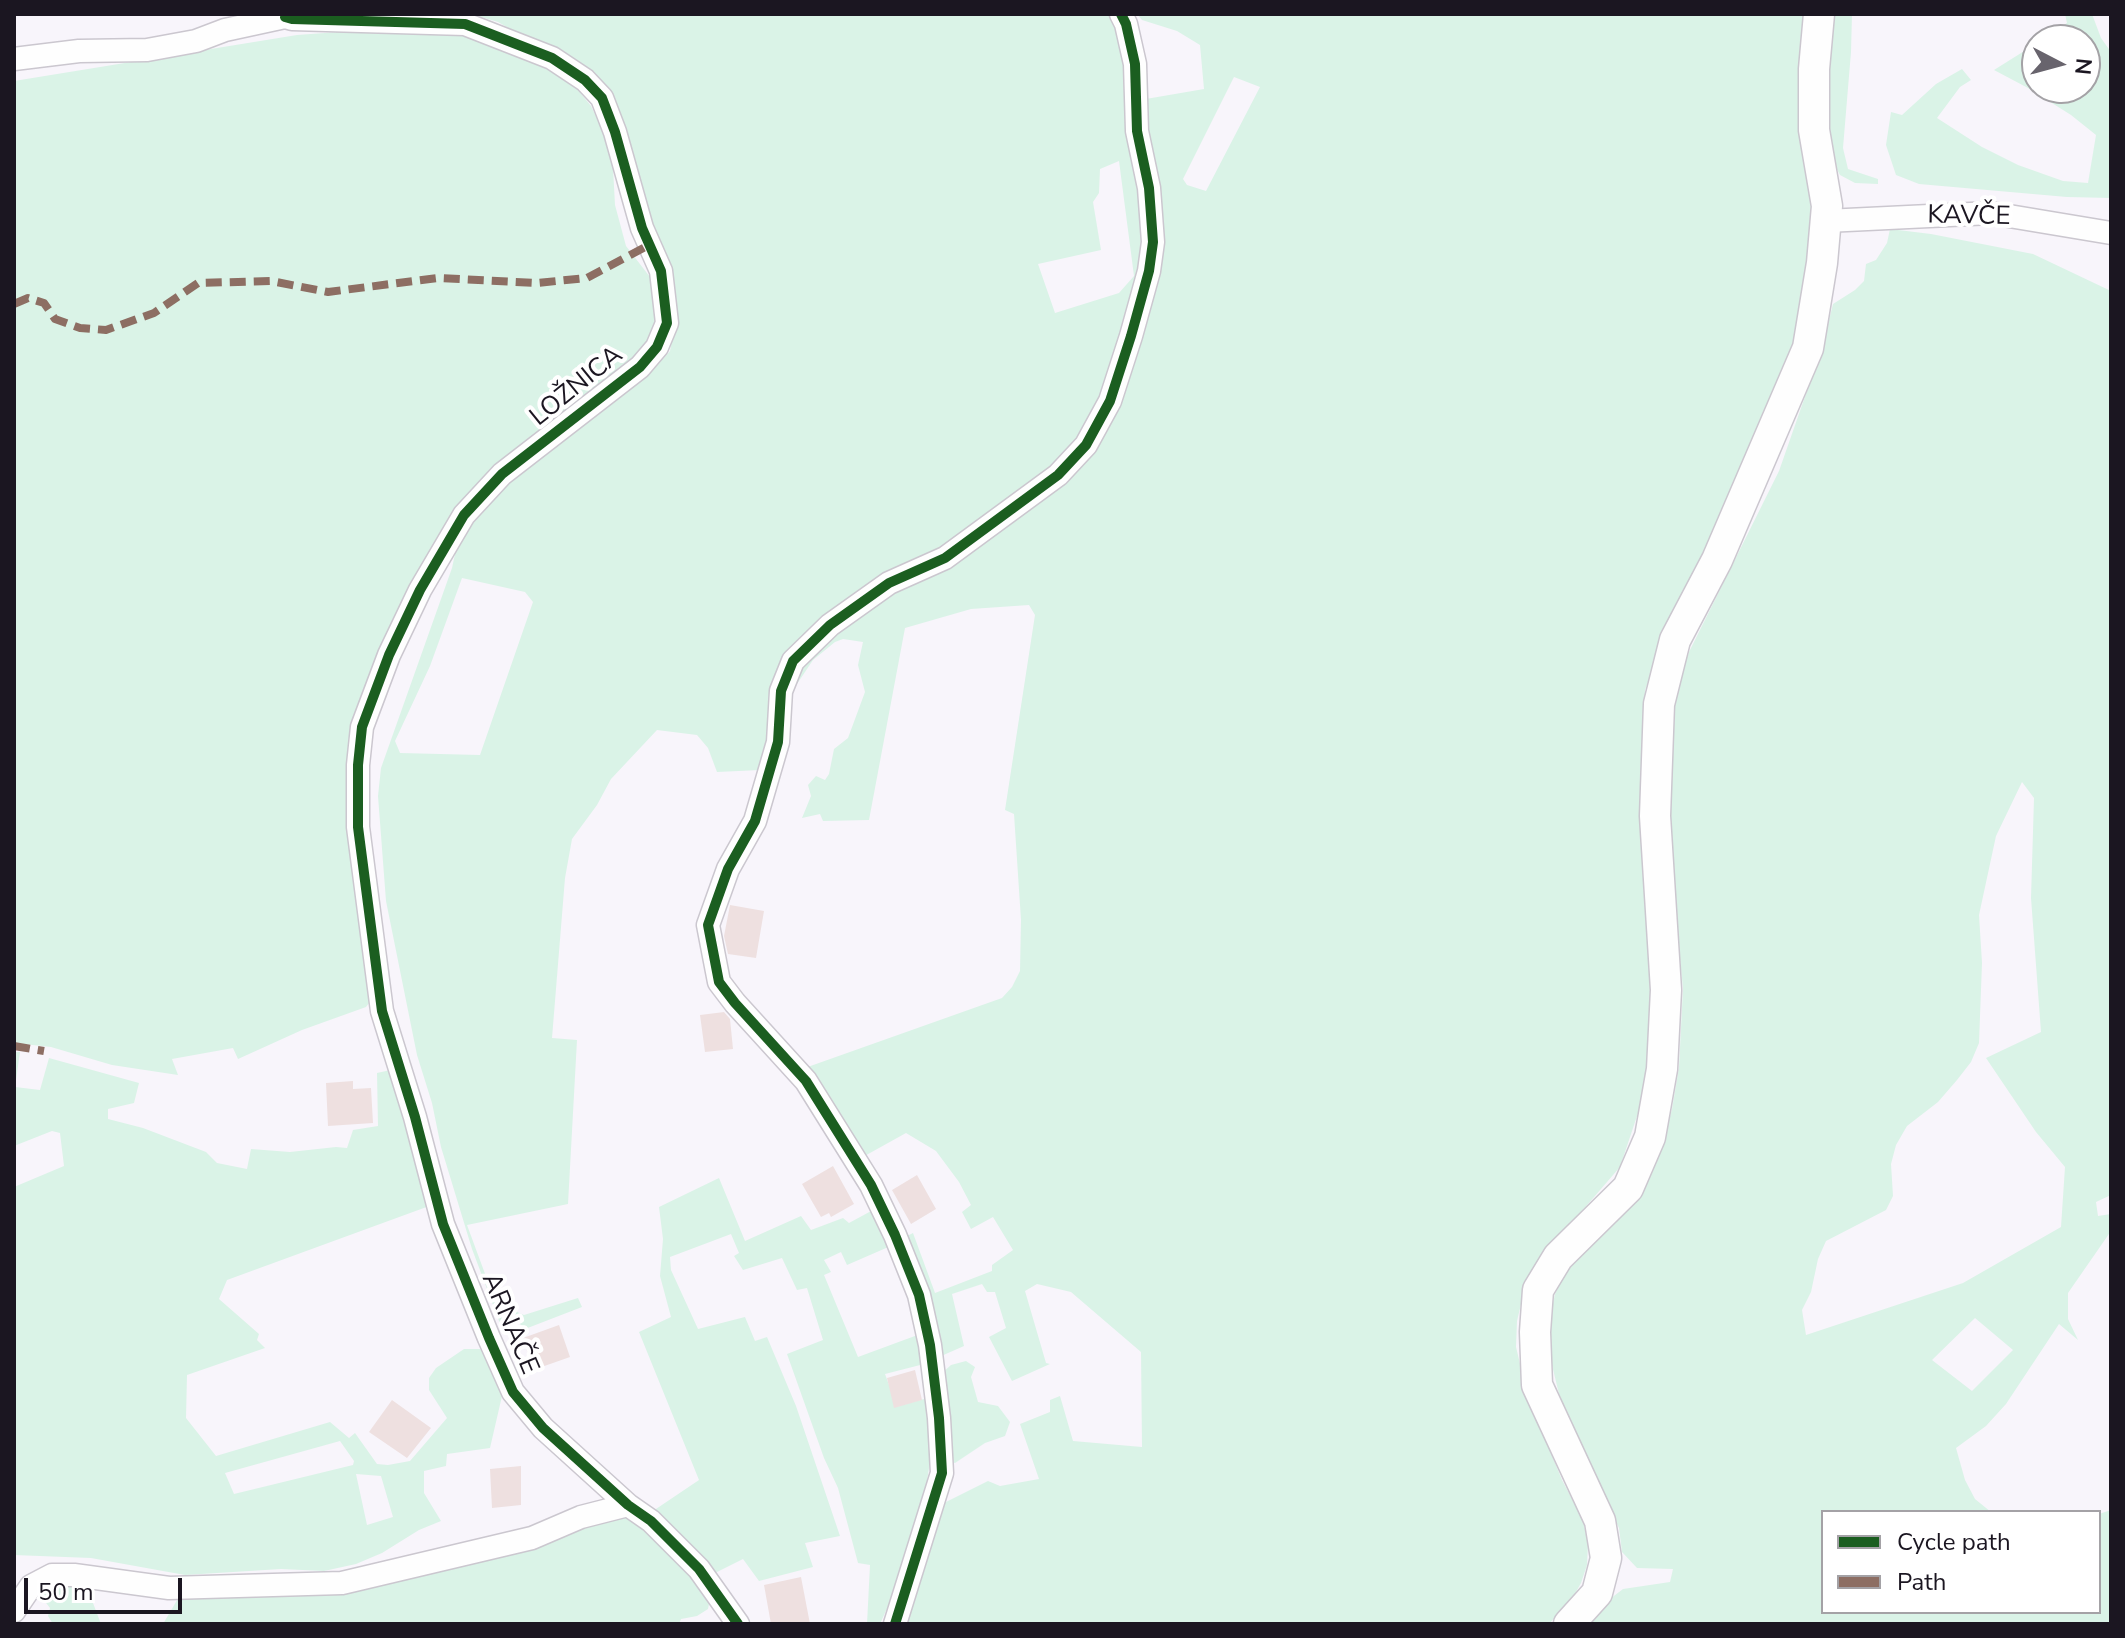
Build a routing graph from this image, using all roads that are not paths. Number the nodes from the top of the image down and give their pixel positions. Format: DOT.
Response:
graph roads {
  1 [pos="1121,14"];
  2 [pos="1819,14"];
  3 [pos="285,15"];
  4 [pos="222,22"];
  5 [pos="14,59"];
  6 [pos="1826,221"];
  7 [pos="2111,233"];
  8 [pos="382,1011"];
  9 [pos="628,1505"];
  10 [pos="14,1611"];
  11 [pos="738,1624"];
  12 [pos="895,1624"];
  13 [pos="1569,1624"];
  1 -- 12 [label="street"];
  2 -- 6 [label="street"];
  3 -- 4 [label="street, LOŽNICA"];
  3 -- 8 [label="street, LOŽNICA"];
  4 -- 5 [label="street, LOŽNICA"];
  6 -- 7 [label="street, KAVČE"];
  6 -- 13 [label="street"];
  8 -- 9 [label="street, ARNAČE"];
  9 -- 10 [label="street"];
  9 -- 11 [label="street, ARNAČE"];
}
